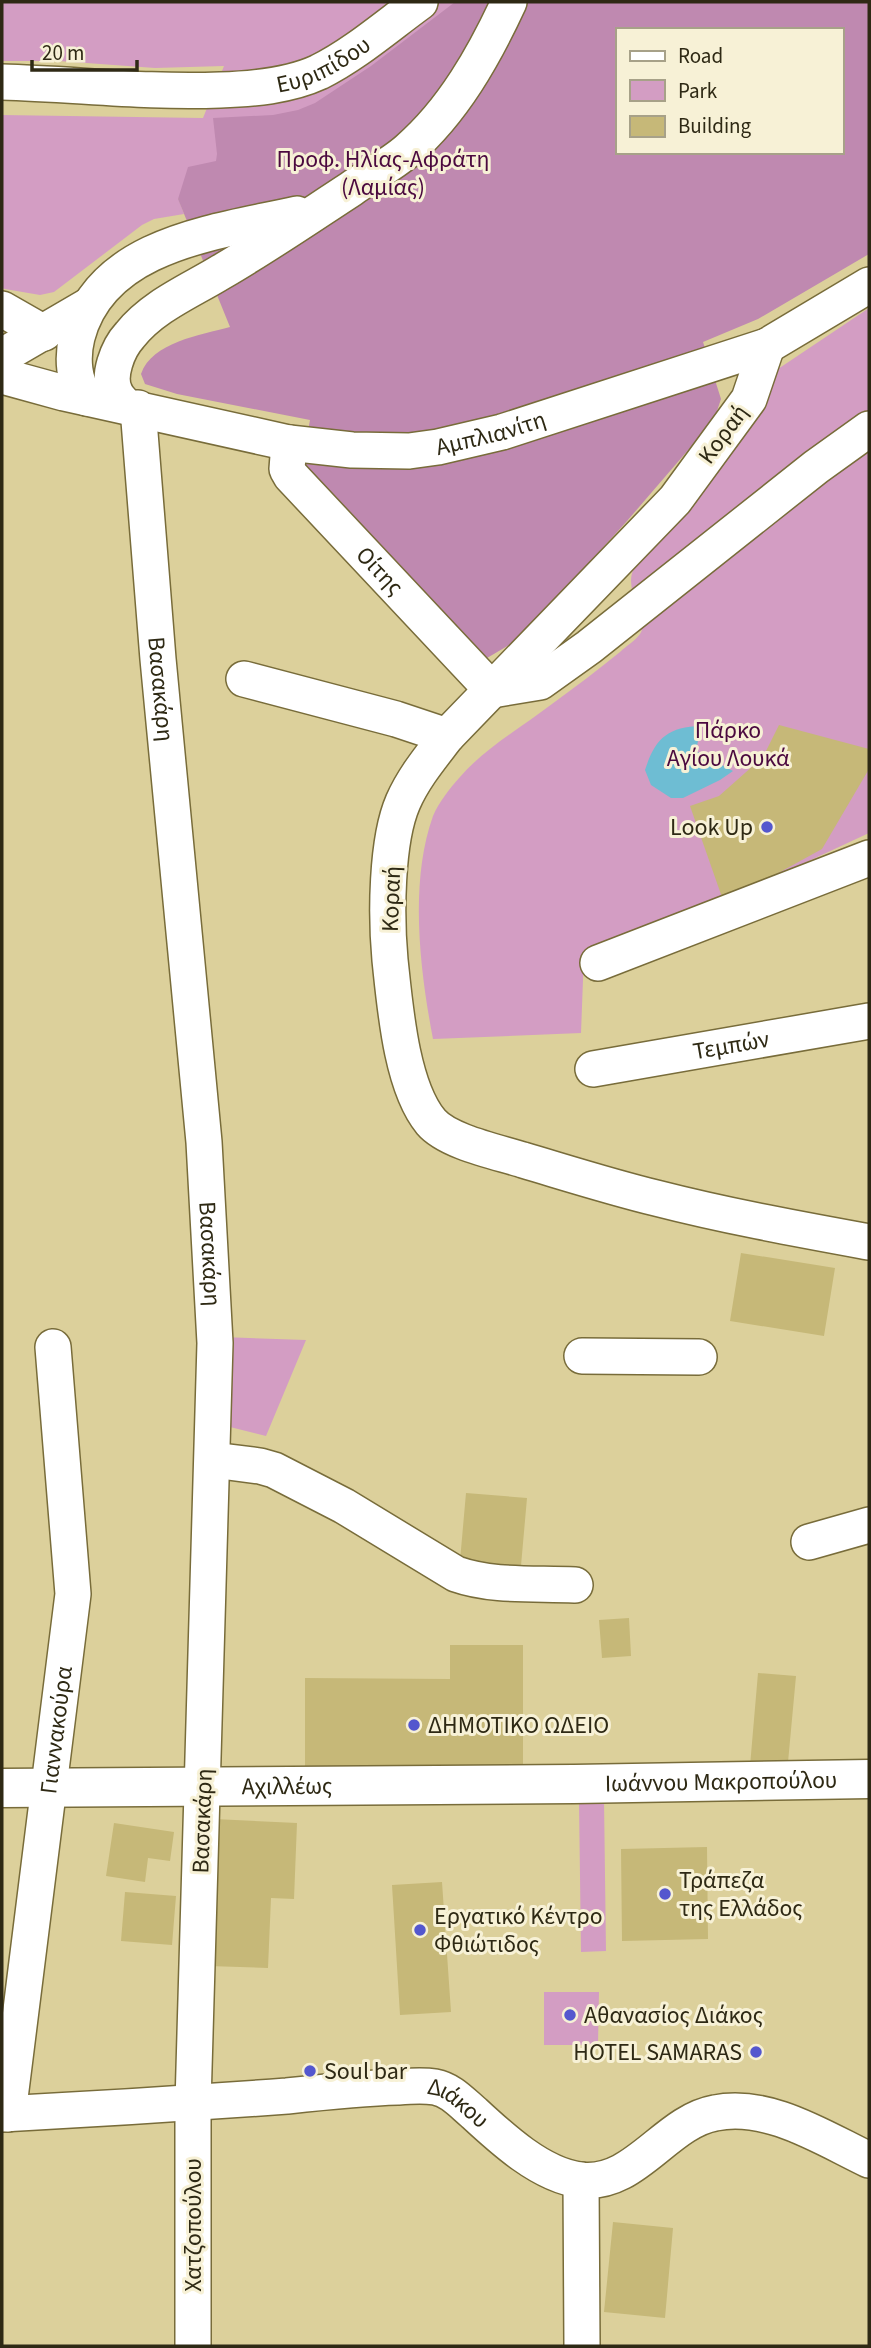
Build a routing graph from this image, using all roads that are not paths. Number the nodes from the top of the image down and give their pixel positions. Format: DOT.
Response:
graph roads {
  1 [pos="419,2"];
  2 [pos="497,12"];
  3 [pos="2,82"];
  4 [pos="320,209"];
  5 [pos="869,285"];
  6 [pos="88,306"];
  7 [pos="2,309"];
  8 [pos="44,333"];
  9 [pos="767,346"];
  10 [pos="2,356"];
  11 [pos="2,376"];
  12 [pos="87,398"];
  13 [pos="132,407"];
  14 [pos="869,429"];
  15 [pos="289,443"];
  16 [pos="244,679"];
  17 [pos="492,690"];
  18 [pos="447,736"];
  19 [pos="869,858"];
  20 [pos="598,963"];
  21 [pos="869,1021"];
  22 [pos="593,1069"];
  23 [pos="869,1242"];
  24 [pos="53,1347"];
  25 [pos="582,1356"];
  26 [pos="699,1357"];
  27 [pos="213,1460"];
  28 [pos="869,1525"];
  29 [pos="809,1542"];
  30 [pos="575,1585"];
  31 [pos="869,1779"];
  32 [pos="574,1784"];
  33 [pos="203,1785"];
  34 [pos="49,1787"];
  35 [pos="2,1788"];
  36 [pos="193,2103"];
  37 [pos="5,2114"];
  38 [pos="869,2160"];
  39 [pos="581,2180"];
  40 [pos="193,2346"];
  41 [pos="583,2346"];
  1 -- 3 [label="street, Ευριπίδου"];
  2 -- 4 [label="street"];
  4 -- 6 [label="street"];
  4 -- 13 [label="street, Βασακάρη"];
  5 -- 9 [label="street, Αμπλιανίτη"];
  6 -- 8 [label="street"];
  6 -- 12 [label="street"];
  7 -- 8 [label="street"];
  8 -- 10 [label="street"];
  9 -- 15 [label="street, Αμπλιανίτη"];
  9 -- 17 [label="street, Κοραή"];
  11 -- 12 [label="street, Αμπλιανίτη"];
  12 -- 13 [label="street, Αμπλιανίτη"];
  13 -- 15 [label="street, Αμπλιανίτη"];
  13 -- 27 [label="street, Βασακάρη"];
  14 -- 17 [label="street"];
  15 -- 17 [label="street, Οίτης"];
  16 -- 18 [label="street"];
  17 -- 18 [label="street, Κοραή"];
  18 -- 23 [label="street, Κοραή"];
  19 -- 20 [label="street"];
  21 -- 22 [label="street, Τεμπών"];
  24 -- 34 [label="street, Γιαννακούρα"];
  25 -- 26 [label="street"];
  27 -- 30 [label="street"];
  27 -- 33 [label="street, Βασακάρη"];
  28 -- 29 [label="street"];
  31 -- 32 [label="main road, Ιωάννου Μακροπούλου"];
  32 -- 33 [label="main road, Αχιλλέως"];
  33 -- 34 [label="main road, Αχιλλέως"];
  33 -- 36 [label="street, Βασακάρη"];
  34 -- 35 [label="main road, Αχιλλέως"];
  34 -- 37 [label="street, Γιαννακούρα"];
  36 -- 37 [label="street, Διάκου"];
  36 -- 39 [label="street, Διάκου"];
  36 -- 40 [label="street, Χατζοπούλου"];
  38 -- 39 [label="street"];
  39 -- 41 [label="street"];
}
